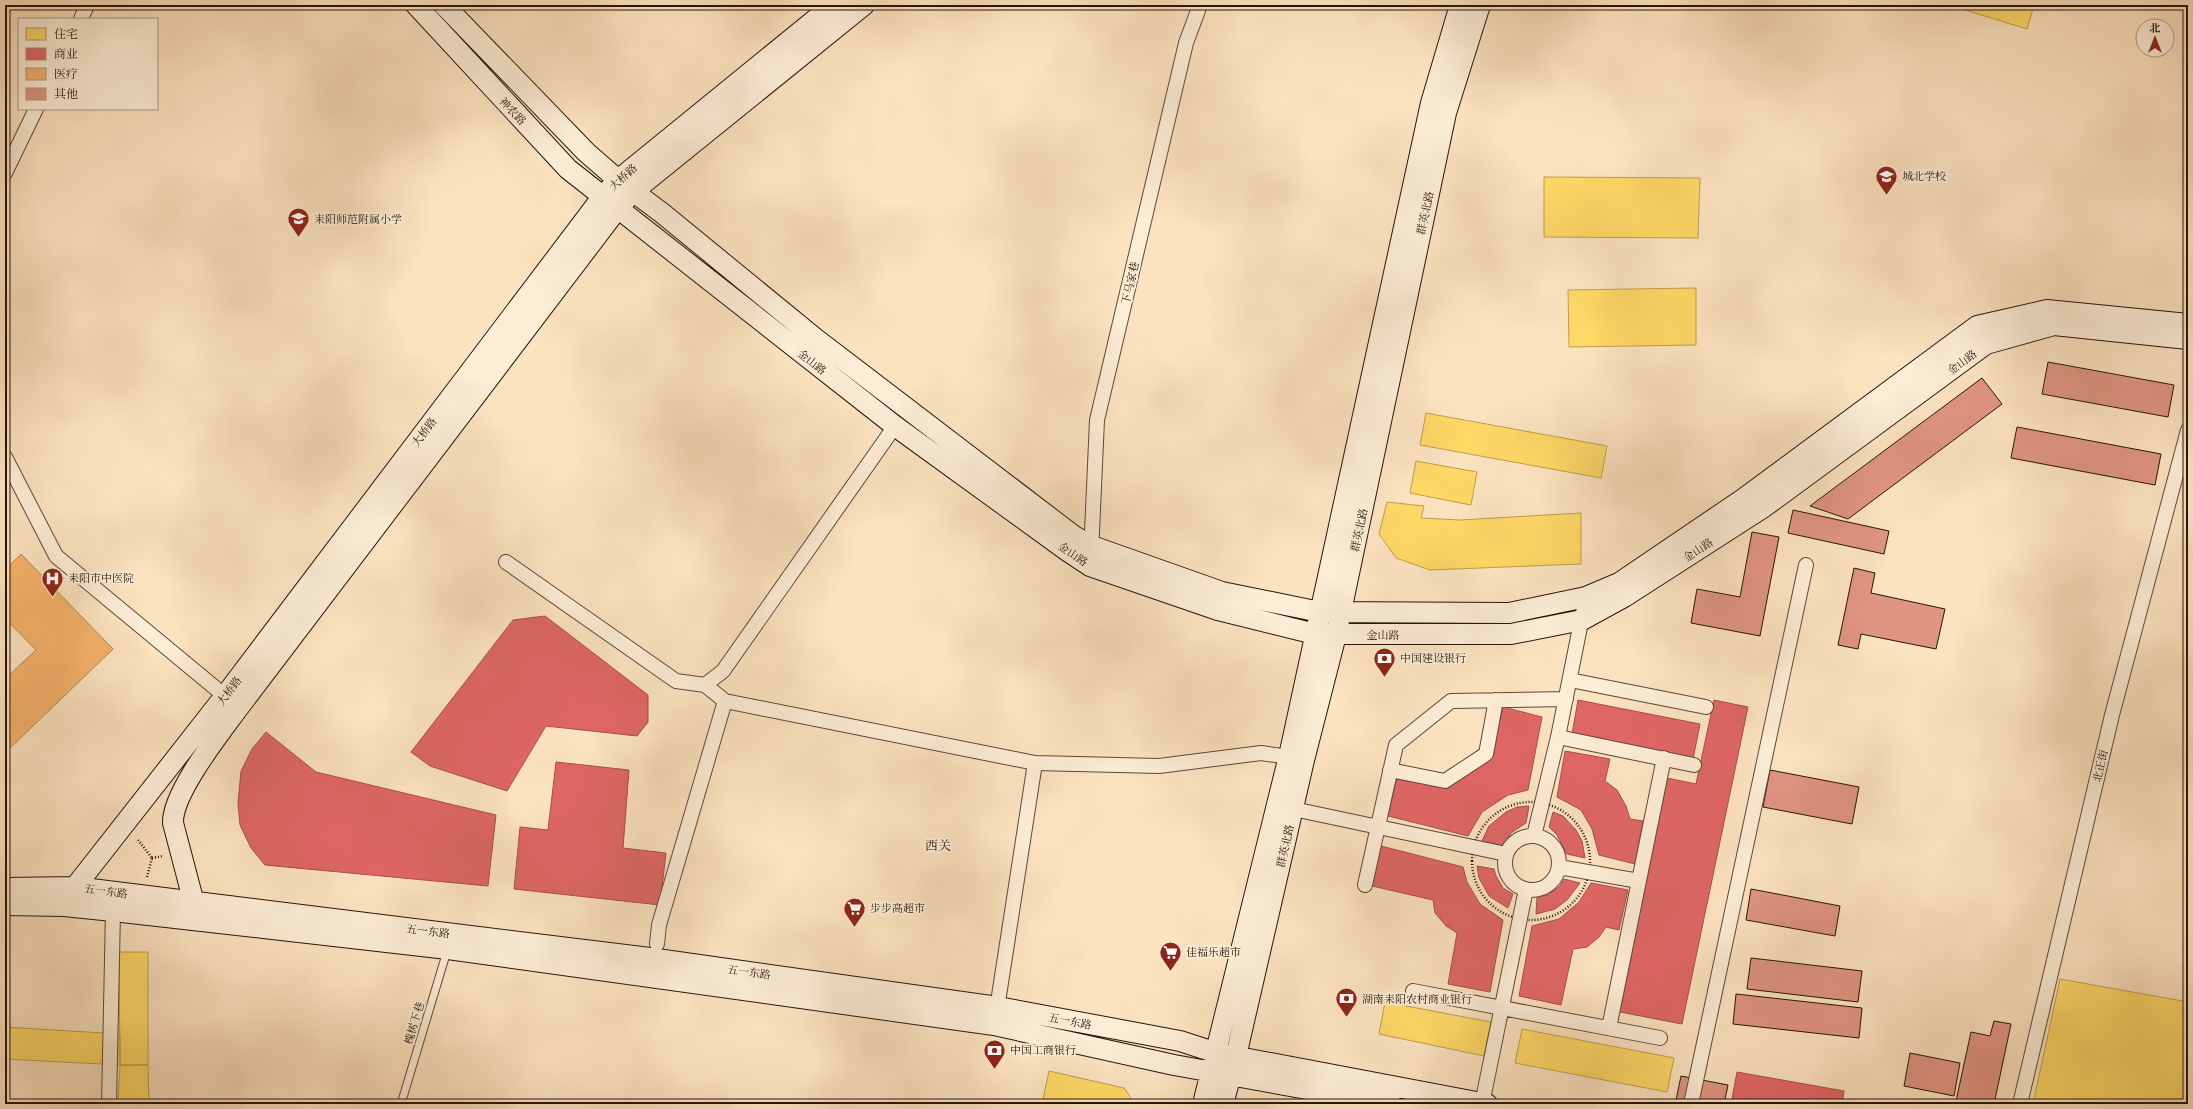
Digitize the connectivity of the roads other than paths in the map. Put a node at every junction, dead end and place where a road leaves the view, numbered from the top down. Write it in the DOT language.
graph roads {
  1 [pos="87,5"];
  2 [pos="416,5"];
  3 [pos="444,5"];
  4 [pos="833,5"];
  5 [pos="864,5"];
  6 [pos="1200,5"];
  7 [pos="1460,5"];
  8 [pos="1480,5"];
  9 [pos="80,18"];
  10 [pos="36,110"];
  11 [pos="5,173"];
  12 [pos="626,186"];
  13 [pos="611,202"];
  14 [pos="2188,324"];
  15 [pos="2188,339"];
  16 [pos="895,426"];
  17 [pos="2188,430"];
  18 [pos="5,457"];
  19 [pos="1092,546"];
  20 [pos="506,562"];
  21 [pos="1806,565"];
  22 [pos="1090,566"];
  23 [pos="1586,597"];
  24 [pos="1320,612"];
  25 [pos="1341,614"];
  26 [pos="1582,620"];
  27 [pos="1315,634"];
  28 [pos="1336,635"];
  29 [pos="1570,680"];
  30 [pos="705,685"];
  31 [pos="1566,699"];
  32 [pos="1496,700"];
  33 [pos="725,701"];
  34 [pos="232,702"];
  35 [pos="1706,707"];
  36 [pos="1558,737"];
  37 [pos="1297,758"];
  38 [pos="1664,758"];
  39 [pos="1035,763"];
  40 [pos="1694,765"];
  41 [pos="1390,770"];
  42 [pos="1285,808"];
  43 [pos="1377,827"];
  44 [pos="1534,836"];
  45 [pos="1506,854"];
  46 [pos="1559,867"];
  47 [pos="1639,881"];
  48 [pos="1365,885"];
  49 [pos="75,887"];
  50 [pos="5,888"];
  51 [pos="1526,889"];
  52 [pos="5,905"];
  53 [pos="64,906"];
  54 [pos="112,911"];
  55 [pos="192,912"];
  56 [pos="657,944"];
  57 [pos="448,949"];
  58 [pos="1412,991"];
  59 [pos="1502,1008"];
  60 [pos="996,1016"];
  61 [pos="1609,1028"];
  62 [pos="1660,1038"];
  63 [pos="1214,1062"];
  64 [pos="1233,1065"];
  65 [pos="109,1104"];
  66 [pos="401,1104"];
  67 [pos="1203,1104"];
  68 [pos="1223,1104"];
  69 [pos="1392,1104"];
  70 [pos="1484,1104"];
  71 [pos="1691,1104"];
  72 [pos="2020,1104"];
  1 -- 9 [label="street"];
  2 -- 13 [label="street, 神农路"];
  3 -- 12 [label="street, 神农路"];
  4 -- 12 [label="street, 大桥路"];
  5 -- 12 [label="street, 大桥路"];
  6 -- 19 [label="street, 下马家巷"];
  7 -- 24 [label="street, 群英北路"];
  8 -- 25 [label="street, 群英北路"];
  10 -- 11 [label="street"];
  12 -- 13 [label="street, 大桥路"];
  12 -- 19 [label="street, 金山路"];
  13 -- 16 [label="street, 金山路"];
  13 -- 34 [label="street, 大桥路"];
  14 -- 23 [label="street, 金山路"];
  15 -- 26 [label="street, 金山路"];
  16 -- 22 [label="street, 金山路"];
  16 -- 30 [label="street"];
  17 -- 72 [label="street, 北正街"];
  18 -- 34 [label="street"];
  19 -- 22 [label="street, 下马家巷"];
  19 -- 24 [label="street, 金山路"];
  20 -- 30 [label="street"];
  21 -- 71 [label="street"];
  22 -- 27 [label="street, 金山路"];
  23 -- 25 [label="street, 金山路"];
  23 -- 26 [label="street"];
  24 -- 25 [label="street, 金山路"];
  24 -- 27 [label="street, 群英北路"];
  25 -- 28 [label="street, 群英北路"];
  26 -- 28 [label="street, 金山路"];
  26 -- 29 [label="street"];
  27 -- 28 [label="street, 金山路"];
  27 -- 37 [label="street, 群英北路"];
  28 -- 37 [label="street, 群英北路"];
  29 -- 31 [label="street"];
  29 -- 35 [label="street"];
  30 -- 33 [label="street"];
  31 -- 32 [label="street"];
  31 -- 36 [label="street"];
  32 -- 41 [label="street"];
  32 -- 41 [label="street"];
  33 -- 39 [label="street"];
  33 -- 56 [label="street"];
  34 -- 49 [label="street, 大桥路"];
  34 -- 55 [label="street, 大桥路"];
  36 -- 38 [label="street"];
  36 -- 44 [label="street"];
  37 -- 39 [label="street"];
  37 -- 42 [label="street, 群英北路"];
  38 -- 40 [label="street"];
  38 -- 47 [label="street"];
  39 -- 60 [label="street"];
  41 -- 43 [label="street"];
  42 -- 43 [label="street"];
  42 -- 63 [label="street, 群英北路"];
  42 -- 64 [label="street, 群英北路"];
  43 -- 45 [label="street"];
  43 -- 48 [label="street"];
  44 -- 45 [label="street"];
  44 -- 46 [label="street"];
  45 -- 51 [label="street"];
  46 -- 47 [label="street"];
  46 -- 51 [label="street"];
  47 -- 61 [label="street"];
  49 -- 50 [label="street, 五一东路"];
  49 -- 53 [label="street, 大桥路"];
  49 -- 55 [label="street, 五一东路"];
  51 -- 59 [label="street"];
  52 -- 53 [label="street, 五一东路"];
  53 -- 54 [label="street, 五一东路"];
  54 -- 55 [label="street, 五一东路"];
  54 -- 65 [label="street"];
  55 -- 57 [label="street, 五一东路"];
  55 -- 60 [label="street, 五一东路"];
  57 -- 60 [label="street, 五一东路"];
  57 -- 66 [label="lane, 槐树下巷"];
  58 -- 59 [label="street"];
  59 -- 61 [label="street"];
  59 -- 70 [label="street"];
  60 -- 63 [label="street, 五一东路"];
  61 -- 62 [label="street"];
  63 -- 64 [label="street, 五一东路"];
  63 -- 67 [label="street, 群英北路"];
  64 -- 68 [label="street, 群英北路"];
  64 -- 69 [label="street, 五一东路"];
  64 -- 70 [label="street, 五一东路"];
}
